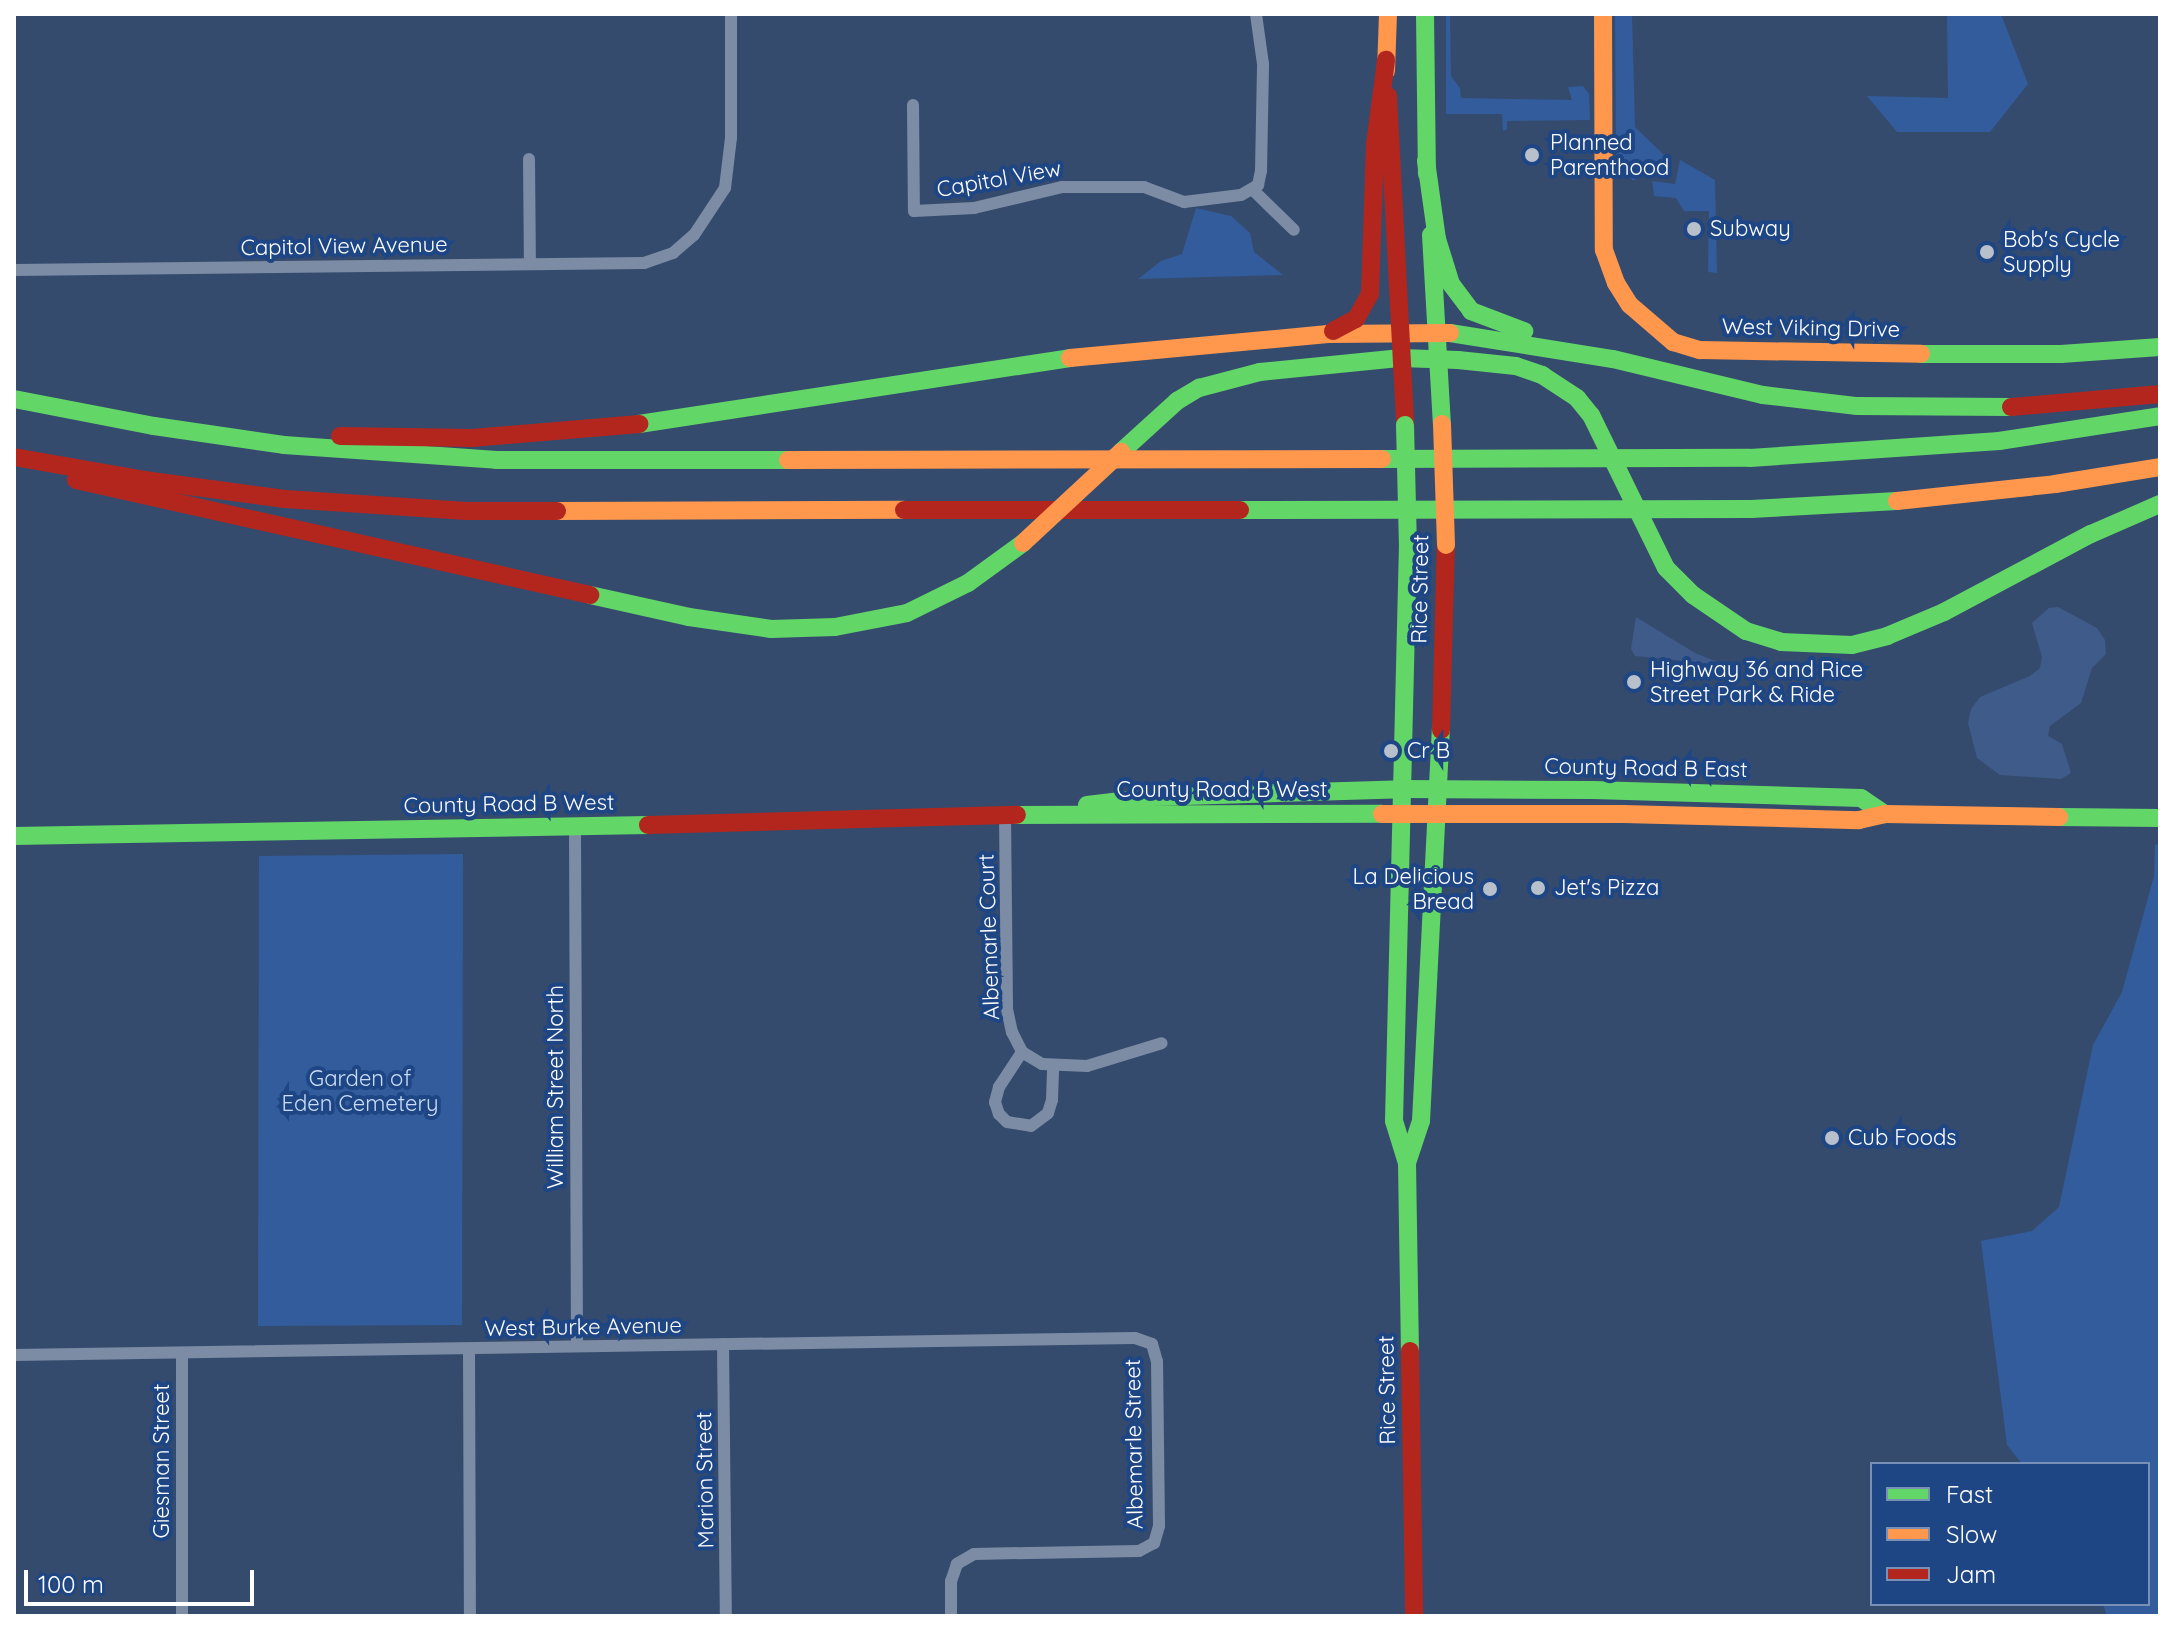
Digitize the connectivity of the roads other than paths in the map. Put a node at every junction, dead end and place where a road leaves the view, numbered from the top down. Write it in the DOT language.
graph roads {
  1 [pos="731,14"];
  2 [pos="1256,14"];
  3 [pos="1388,14"];
  4 [pos="1425,14"];
  5 [pos="1603,14"];
  6 [pos="1386,60"];
  7 [pos="913,105"];
  8 [pos="529,159"];
  9 [pos="1426,161"];
  10 [pos="1253,190"];
  11 [pos="1294,230"];
  12 [pos="530,264"];
  13 [pos="14,270"];
  14 [pos="1436,332"];
  15 [pos="1400,333"];
  16 [pos="1328,334"];
  17 [pos="2160,347"];
  18 [pos="1401,358"];
  19 [pos="1440,359"];
  20 [pos="1613,359"];
  21 [pos="2160,394"];
  22 [pos="14,399"];
  23 [pos="2160,416"];
  24 [pos="154,426"];
  25 [pos="14,459"];
  26 [pos="2160,467"];
  27 [pos="2160,504"];
  28 [pos="1402,789"];
  29 [pos="1439,790"];
  30 [pos="1401,813"];
  31 [pos="1885,814"];
  32 [pos="1005,815"];
  33 [pos="1438,815"];
  34 [pos="2160,818"];
  35 [pos="575,828"];
  36 [pos="14,836"];
  37 [pos="1162,1043"];
  38 [pos="1022,1052"];
  39 [pos="1053,1066"];
  40 [pos="1407,1163"];
  41 [pos="723,1344"];
  42 [pos="1152,1344"];
  43 [pos="577,1346"];
  44 [pos="469,1349"];
  45 [pos="14,1355"];
  46 [pos="182,1355"];
  47 [pos="182,1616"];
  48 [pos="470,1616"];
  49 [pos="726,1616"];
  50 [pos="951,1616"];
  51 [pos="1414,1616"];
  1 -- 12 [label="street, Capitol View Avenue"];
  2 -- 10 [label="street"];
  3 -- 6 [label="main road, Rice Street"];
  4 -- 9 [label="main road, Rice Street"];
  5 -- 17 [label="main road, West Viking Drive"];
  6 -- 15 [label="main road, Rice Street"];
  6 -- 16 [label="main road"];
  7 -- 10 [label="street, Capitol View"];
  8 -- 12 [label="street"];
  9 -- 14 [label="main road, Rice Street"];
  9 -- 20 [label="main road"];
  10 -- 11 [label="street"];
  12 -- 13 [label="street, Capitol View Avenue"];
  14 -- 15 [label="main road"];
  14 -- 19 [label="main road, Rice Street"];
  14 -- 20 [label="main road"];
  15 -- 16 [label="main road"];
  15 -- 18 [label="main road, Rice Street"];
  16 -- 24 [label="main road"];
  18 -- 19 [label="main road"];
  18 -- 25 [label="main road, bridge"];
  18 -- 28 [label="main road, Rice Street, bridge"];
  19 -- 27 [label="main road, bridge"];
  19 -- 29 [label="main road, Rice Street, bridge"];
  20 -- 21 [label="main road"];
  22 -- 24 [label="main road"];
  23 -- 24 [label="main road"];
  25 -- 26 [label="main road"];
  28 -- 29 [label="main road, County Road B East"];
  28 -- 30 [label="main road, Rice Street"];
  28 -- 32 [label="main road, County Road B West"];
  29 -- 31 [label="main road, County Road B East"];
  29 -- 33 [label="main road, Rice Street"];
  30 -- 32 [label="main road, County Road B West"];
  30 -- 33 [label="main road, County Road B West"];
  30 -- 40 [label="main road, Rice Street"];
  31 -- 33 [label="main road, County Road B East"];
  31 -- 34 [label="main road, County Road B East"];
  32 -- 35 [label="main road, County Road B West"];
  32 -- 38 [label="street, Albemarle Court"];
  33 -- 40 [label="main road, Rice Street"];
  35 -- 36 [label="main road, County Road B West"];
  35 -- 43 [label="street, William Street North"];
  37 -- 39 [label="street"];
  38 -- 39 [label="street"];
  38 -- 39 [label="street"];
  40 -- 51 [label="main road, Rice Street"];
  41 -- 42 [label="street, West Burke Avenue"];
  41 -- 43 [label="street, West Burke Avenue"];
  41 -- 49 [label="street, Marion Street"];
  42 -- 50 [label="street, Albemarle Street"];
  43 -- 44 [label="street, West Burke Avenue"];
  44 -- 46 [label="street, West Burke Avenue"];
  44 -- 48 [label="street"];
  45 -- 46 [label="street, West Burke Avenue"];
  46 -- 47 [label="street, Giesman Street"];
}
